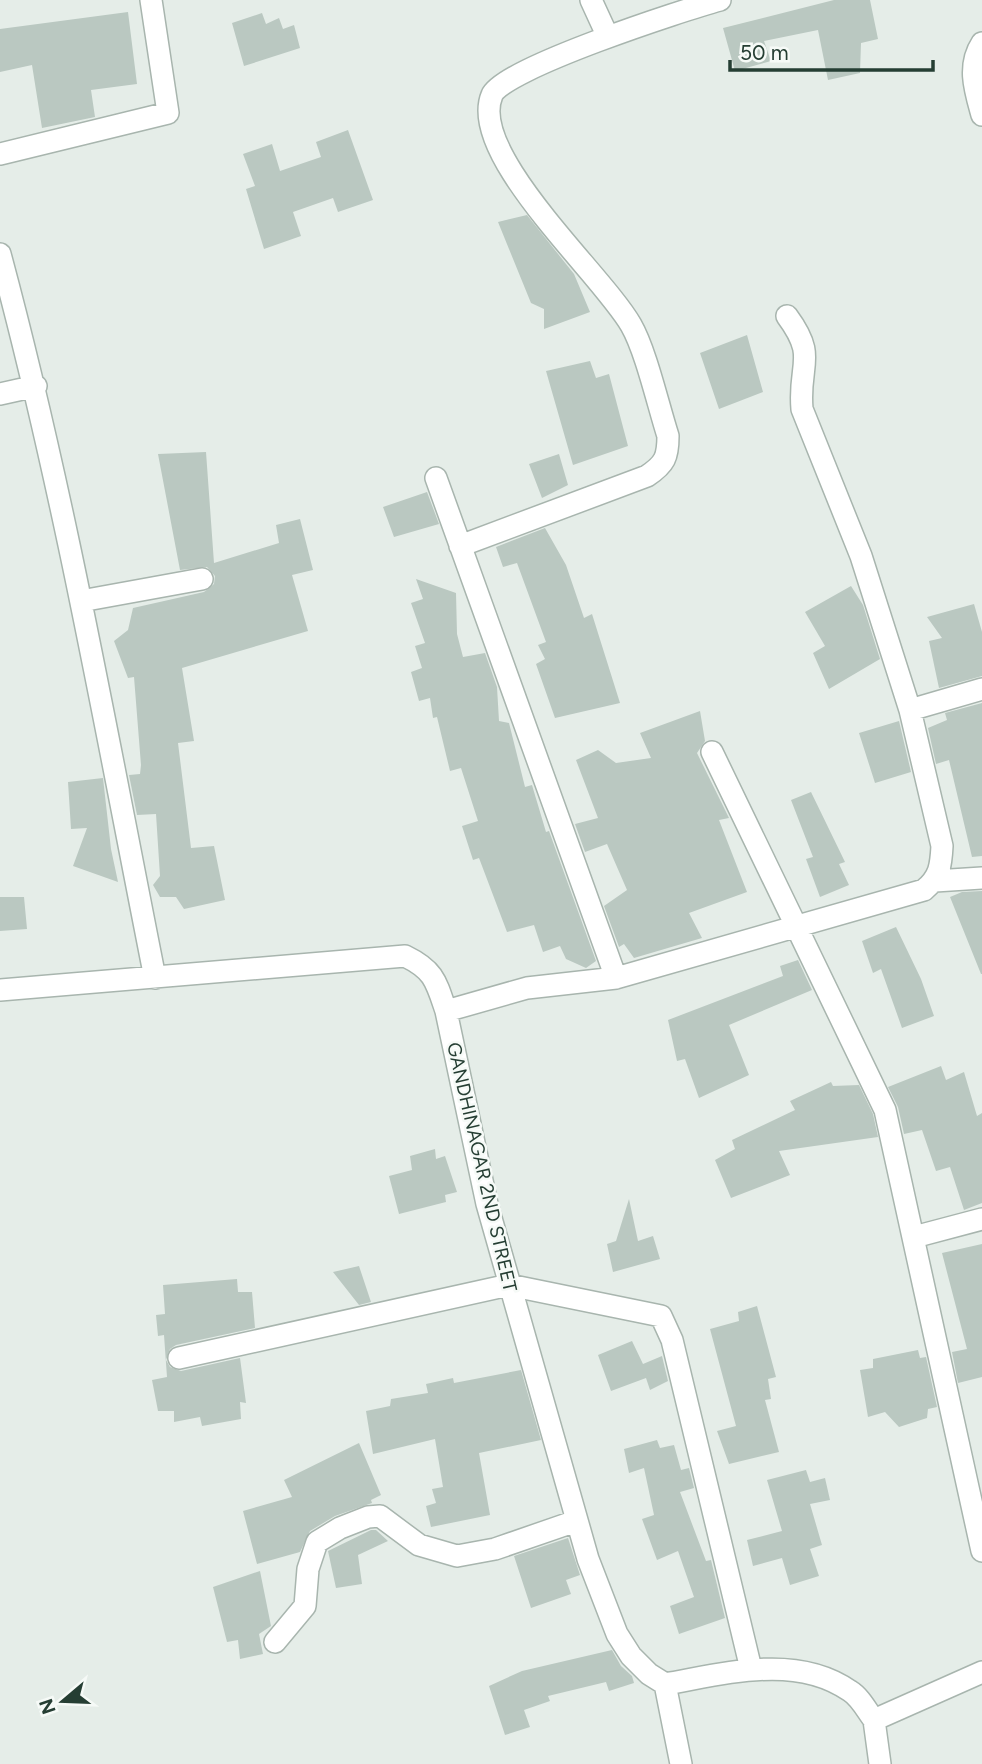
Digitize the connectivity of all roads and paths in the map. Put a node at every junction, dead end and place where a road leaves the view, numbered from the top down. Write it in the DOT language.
graph roads {
  1 [pos="151,0"];
  2 [pos="591,0"];
  3 [pos="720,0"];
  4 [pos="608,37"];
  5 [pos="982,43"];
  6 [pos="982,115"];
  7 [pos="0,154"];
  8 [pos="0,254"];
  9 [pos="787,316"];
  10 [pos="36,386"];
  11 [pos="0,394"];
  12 [pos="436,478"];
  13 [pos="460,546"];
  14 [pos="202,579"];
  15 [pos="81,601"];
  16 [pos="982,690"];
  17 [pos="911,710"];
  18 [pos="712,752"];
  19 [pos="982,878"];
  20 [pos="935,881"];
  21 [pos="795,928"];
  22 [pos="155,978"];
  23 [pos="616,978"];
  24 [pos="0,990"];
  25 [pos="446,1011"];
  26 [pos="982,1219"];
  27 [pos="914,1237"];
  28 [pos="509,1285"];
  29 [pos="180,1358"];
  30 [pos="973,1467"];
  31 [pos="576,1521"];
  32 [pos="982,1551"];
  33 [pos="275,1642"];
  34 [pos="751,1669"];
  35 [pos="982,1672"];
  36 [pos="665,1684"];
  37 [pos="874,1720"];
  38 [pos="681,1764"];
  39 [pos="880,1764"];
  1 -- 7 [label="street"];
  2 -- 4 [label="street"];
  3 -- 4 [label="street"];
  4 -- 13 [label="street"];
  5 -- 6 [label="street"];
  8 -- 10 [label="street"];
  9 -- 17 [label="street"];
  10 -- 11 [label="street"];
  10 -- 15 [label="street"];
  12 -- 13 [label="street"];
  13 -- 23 [label="street"];
  14 -- 15 [label="street"];
  15 -- 22 [label="street"];
  16 -- 17 [label="street"];
  17 -- 20 [label="street"];
  18 -- 21 [label="street"];
  19 -- 20 [label="street"];
  20 -- 21 [label="street"];
  21 -- 23 [label="street"];
  21 -- 27 [label="street"];
  22 -- 24 [label="street, GANDHINAGAR 2ND STREET"];
  22 -- 25 [label="street, GANDHINAGAR 2ND STREET"];
  23 -- 25 [label="street"];
  25 -- 28 [label="street, GANDHINAGAR 2ND STREET"];
  26 -- 27 [label="street"];
  27 -- 30 [label="street"];
  28 -- 29 [label="street"];
  28 -- 31 [label="street, GANDHINAGAR 2ND STREET"];
  28 -- 34 [label="street"];
  30 -- 32 [label="street"];
  31 -- 33 [label="street"];
  31 -- 36 [label="street, GANDHINAGAR 2ND STREET"];
  34 -- 36 [label="street"];
  34 -- 37 [label="street"];
  35 -- 37 [label="street"];
  36 -- 38 [label="street"];
  37 -- 39 [label="street"];
}
